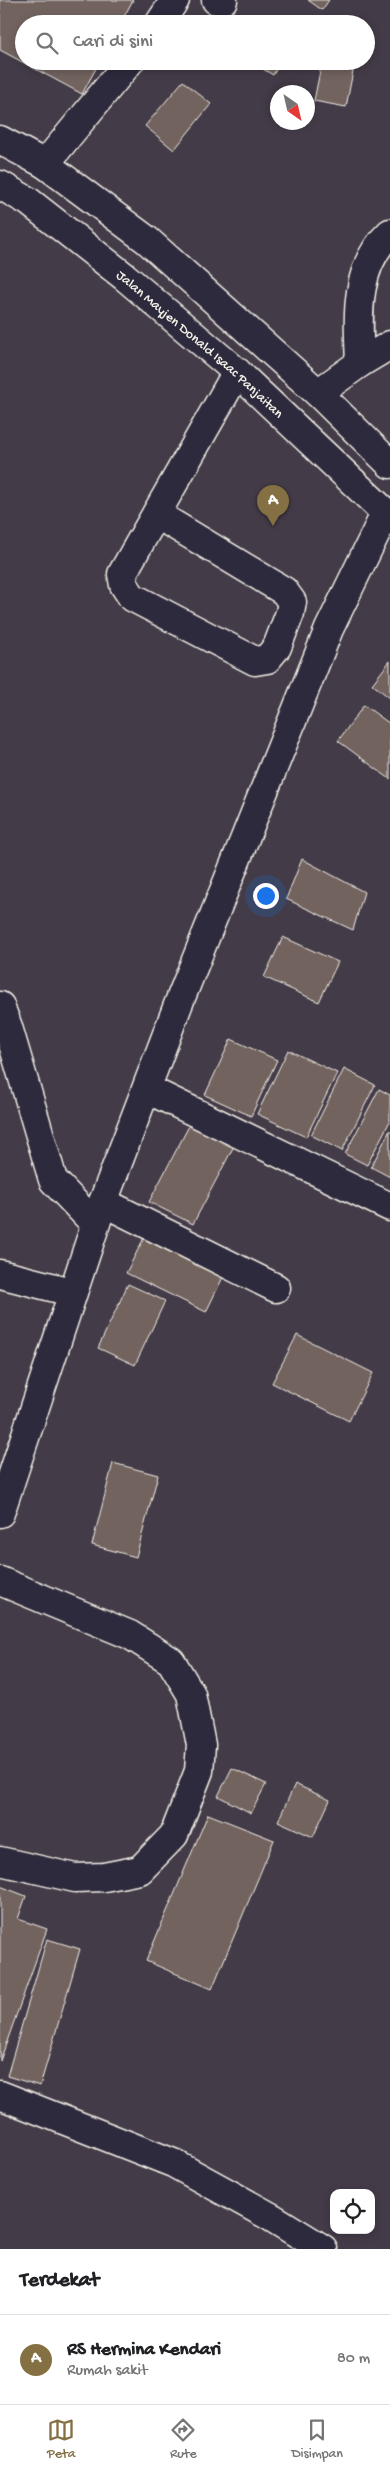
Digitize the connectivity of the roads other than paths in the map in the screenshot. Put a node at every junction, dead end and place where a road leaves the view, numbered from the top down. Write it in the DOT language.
graph roads {
  1 [pos="174,0"];
  2 [pos="216,0"];
  3 [pos="223,0"];
  4 [pos="165,15"];
  5 [pos="122,70"];
  6 [pos="0,140"];
  7 [pos="45,164"];
  8 [pos="0,185"];
  9 [pos="390,232"];
  10 [pos="390,345"];
  11 [pos="360,363"];
  12 [pos="236,372"];
  13 [pos="318,393"];
  14 [pos="390,464"];
  15 [pos="389,512"];
  16 [pos="156,514"];
  17 [pos="0,1006"];
  18 [pos="147,1089"];
  19 [pos="390,1207"];
  20 [pos="99,1213"];
  21 [pos="0,1274"];
  22 [pos="276,1288"];
  23 [pos="71,1292"];
  24 [pos="0,1513"];
  25 [pos="0,1580"];
  26 [pos="0,1861"];
  27 [pos="0,2095"];
  28 [pos="323,2249"];
  1 -- 4 [label="main road"];
  2 -- 3 [label="main road"];
  5 -- 7 [label="main road"];
  6 -- 7 [label="main road"];
  7 -- 13 [label="main road"];
  8 -- 12 [label="main road, Jalan Mayjen Donald Isaac Panjaitan"];
  9 -- 11 [label="main road"];
  10 -- 11 [label="main road"];
  11 -- 13 [label="main road"];
  12 -- 15 [label="main road, Jalan Mayjen Donald Isaac Panjaitan"];
  12 -- 16 [label="main road"];
  13 -- 14 [label="main road"];
  15 -- 18 [label="main road"];
  16 -- 16 [label="main road"];
  17 -- 20 [label="main road"];
  18 -- 19 [label="main road"];
  18 -- 20 [label="main road"];
  20 -- 22 [label="main road"];
  20 -- 23 [label="main road"];
  21 -- 23 [label="main road"];
  23 -- 24 [label="main road"];
  25 -- 26 [label="main road"];
  27 -- 28 [label="main road"];
}
